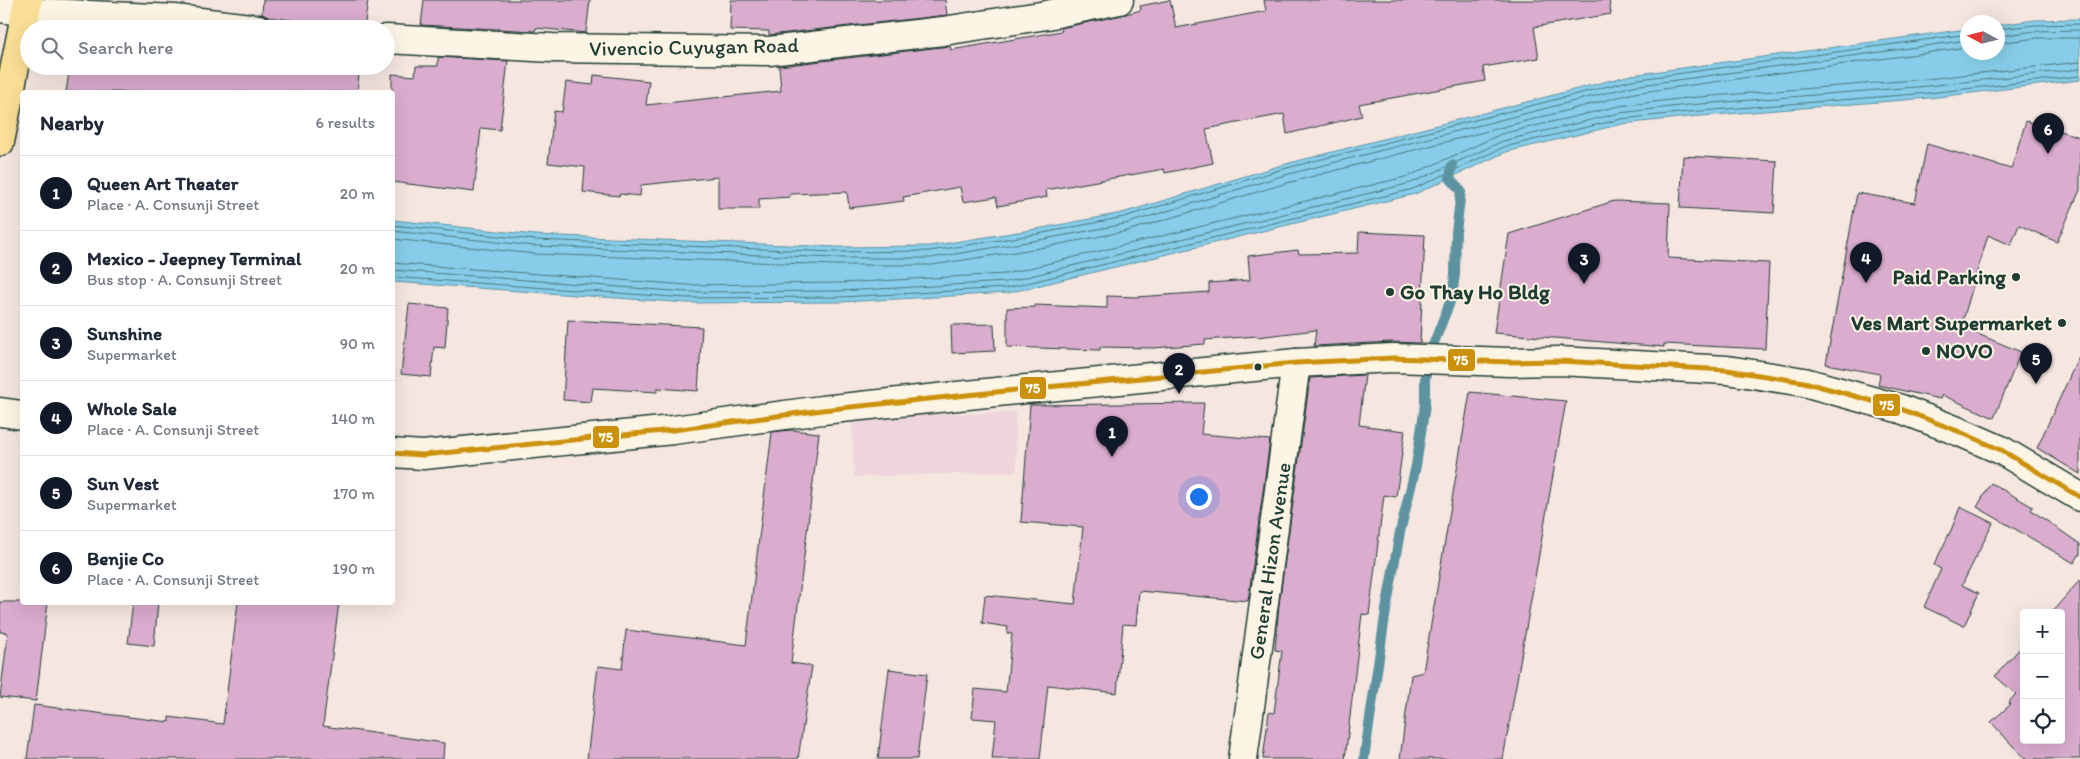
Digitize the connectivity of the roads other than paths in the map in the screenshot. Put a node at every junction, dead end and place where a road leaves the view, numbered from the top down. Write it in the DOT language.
graph roads {
  1 [pos="1119,0"];
  2 [pos="18,7"];
  3 [pos="183,20"];
  4 [pos="395,40"];
  5 [pos="2,132"];
  6 [pos="1296,363"];
  7 [pos="0,412"];
  8 [pos="20,415"];
  9 [pos="395,453"];
  10 [pos="2080,496"];
  11 [pos="1243,759"];
  1 -- 4 [label="main road, Vivencio Cuyugan Road"];
  2 -- 3 [label="main road"];
  2 -- 5 [label="highway"];
  6 -- 9 [label="main road"];
  6 -- 10 [label="main road"];
  6 -- 11 [label="main road, General Hizon Avenue"];
  7 -- 8 [label="main road"];
}
